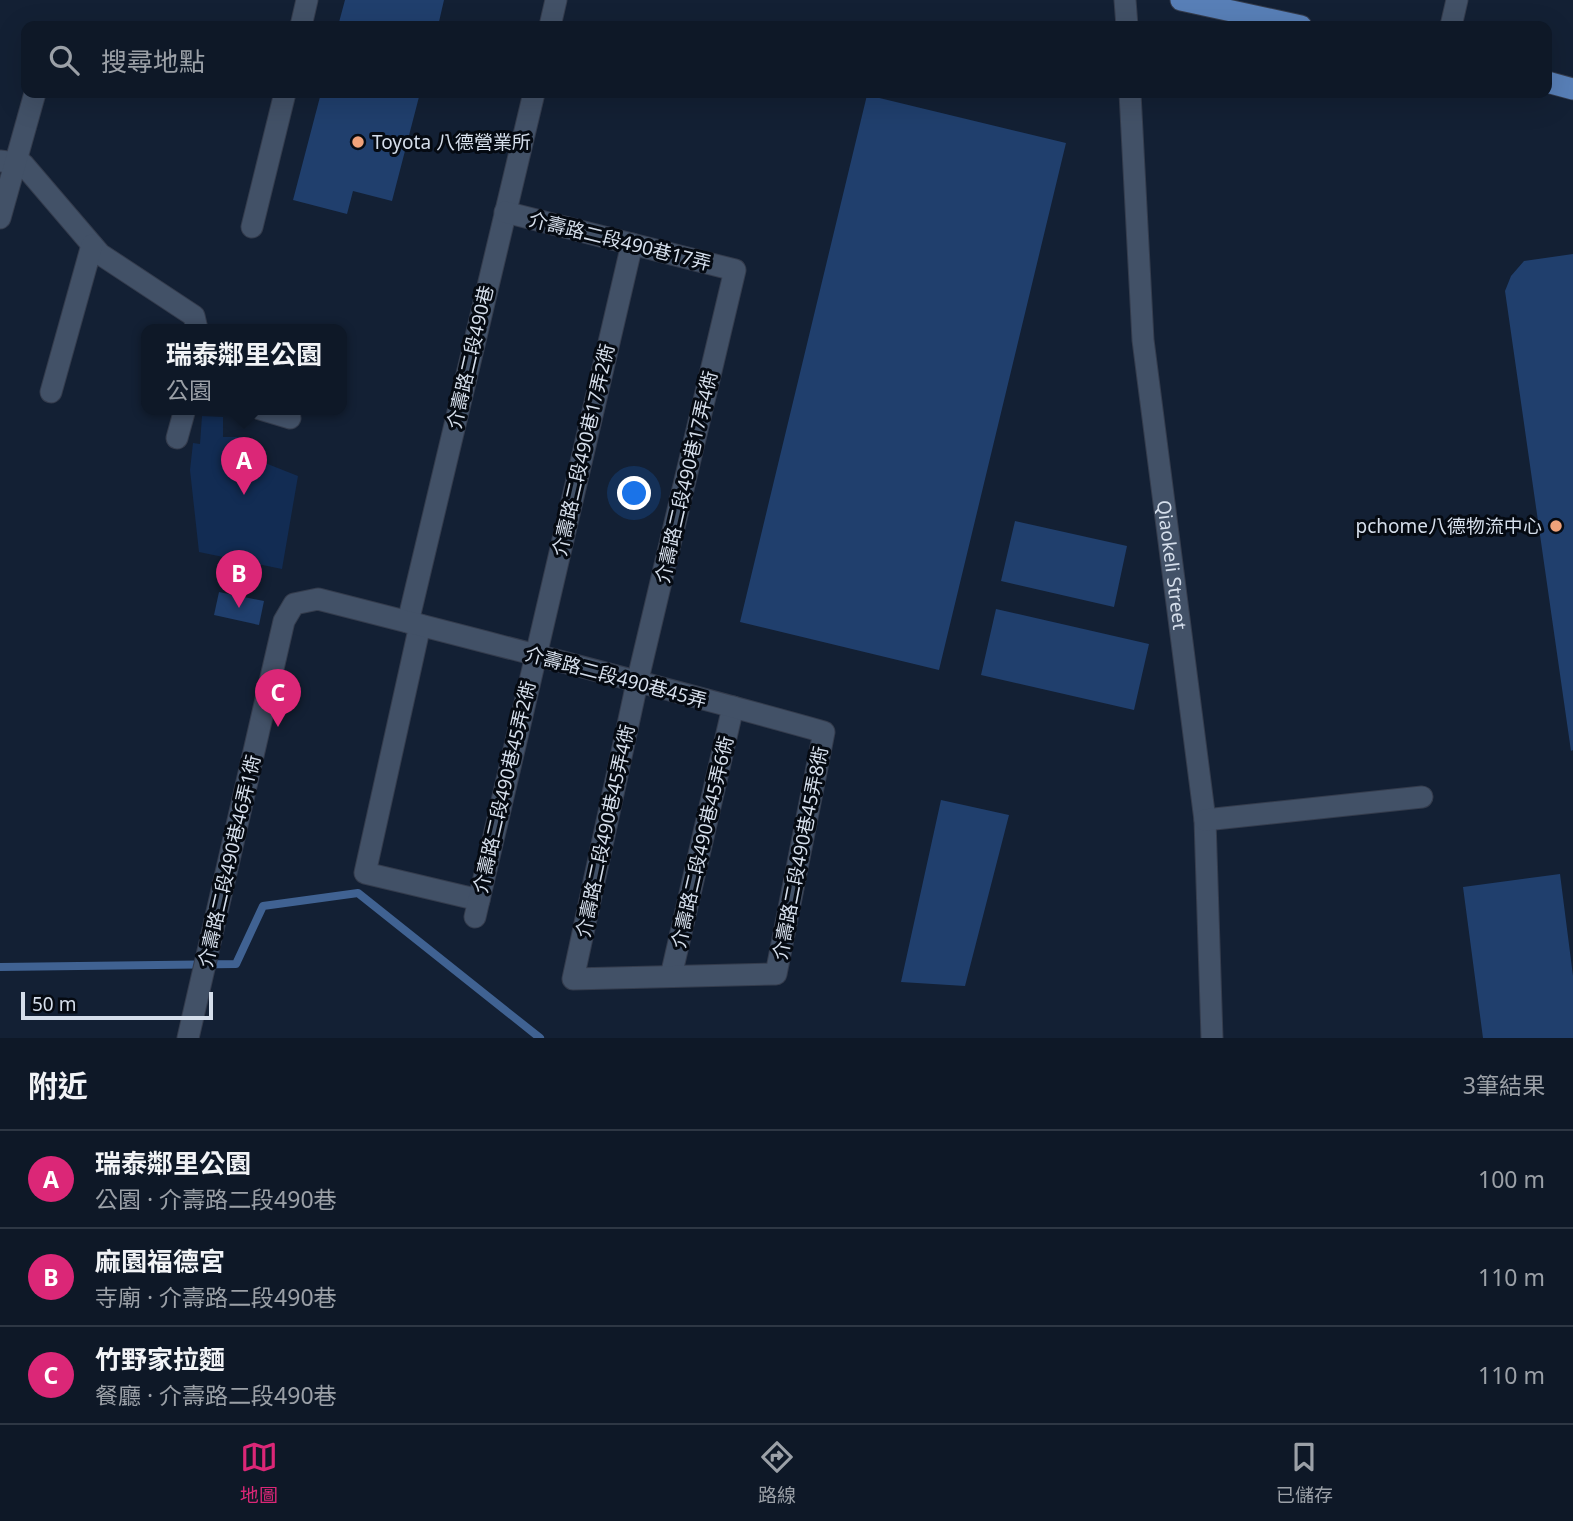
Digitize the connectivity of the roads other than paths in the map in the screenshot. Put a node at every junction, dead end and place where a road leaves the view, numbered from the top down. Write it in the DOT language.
graph roads {
  1 [pos="307,0"];
  2 [pos="556,0"];
  3 [pos="1125,0"];
  4 [pos="1181,0"];
  5 [pos="1457,0"];
  6 [pos="302,21"];
  7 [pos="551,21"];
  8 [pos="1127,21"];
  9 [pos="1278,21"];
  10 [pos="1452,21"];
  11 [pos="1552,83"];
  12 [pos="1573,89"];
  13 [pos="33,98"];
  14 [pos="284,98"];
  15 [pos="533,98"];
  16 [pos="1130,98"];
  17 [pos="8,162"];
  18 [pos="505,212"];
  19 [pos="0,218"];
  20 [pos="252,227"];
  21 [pos="632,244"];
  22 [pos="92,245"];
  23 [pos="735,270"];
  24 [pos="196,324"];
  25 [pos="51,391"];
  26 [pos="183,415"];
  27 [pos="280,415"];
  28 [pos="290,418"];
  29 [pos="177,438"];
  30 [pos="293,604"];
  31 [pos="414,623"];
  32 [pos="534,656"];
  33 [pos="637,683"];
  34 [pos="733,707"];
  35 [pos="824,732"];
  36 [pos="1422,797"];
  37 [pos="1205,820"];
  38 [pos="477,909"];
  39 [pos="671,976"];
  40 [pos="188,1038"];
  41 [pos="1212,1038"];
  1 -- 6 [label="street"];
  2 -- 7 [label="street"];
  3 -- 8 [label="street"];
  4 -- 9 [label="main road"];
  5 -- 10 [label="street"];
  11 -- 12 [label="main road"];
  13 -- 17 [label="street"];
  14 -- 20 [label="street"];
  15 -- 18 [label="street, 介壽路二段490巷"];
  16 -- 37 [label="street, Qiaokeli Street"];
  17 -- 19 [label="street"];
  17 -- 22 [label="street"];
  18 -- 21 [label="street, 介壽路二段490巷17弄"];
  18 -- 31 [label="street, 介壽路二段490巷"];
  21 -- 23 [label="street, 介壽路二段490巷17弄"];
  21 -- 32 [label="street, 介壽路二段490巷17弄2衖"];
  22 -- 24 [label="street"];
  22 -- 25 [label="street"];
  23 -- 33 [label="street, 介壽路二段490巷17弄4衖"];
  26 -- 29 [label="street"];
  27 -- 28 [label="street"];
  30 -- 31 [label="street, 介壽路二段490巷45弄"];
  30 -- 40 [label="street, 介壽路二段490巷46弄1衖"];
  31 -- 32 [label="street, 介壽路二段490巷45弄"];
  31 -- 38 [label="street, 介壽路二段490巷"];
  32 -- 33 [label="street, 介壽路二段490巷45弄"];
  32 -- 38 [label="street, 介壽路二段490巷45弄2衖"];
  33 -- 34 [label="street, 介壽路二段490巷45弄"];
  33 -- 39 [label="street, 介壽路二段490巷45弄4衖"];
  34 -- 35 [label="street, 介壽路二段490巷45弄"];
  34 -- 39 [label="street, 介壽路二段490巷45弄6衖"];
  35 -- 39 [label="street, 介壽路二段490巷45弄8衖"];
  36 -- 37 [label="street"];
  37 -- 41 [label="street, Qiaokeli Street"];
}
